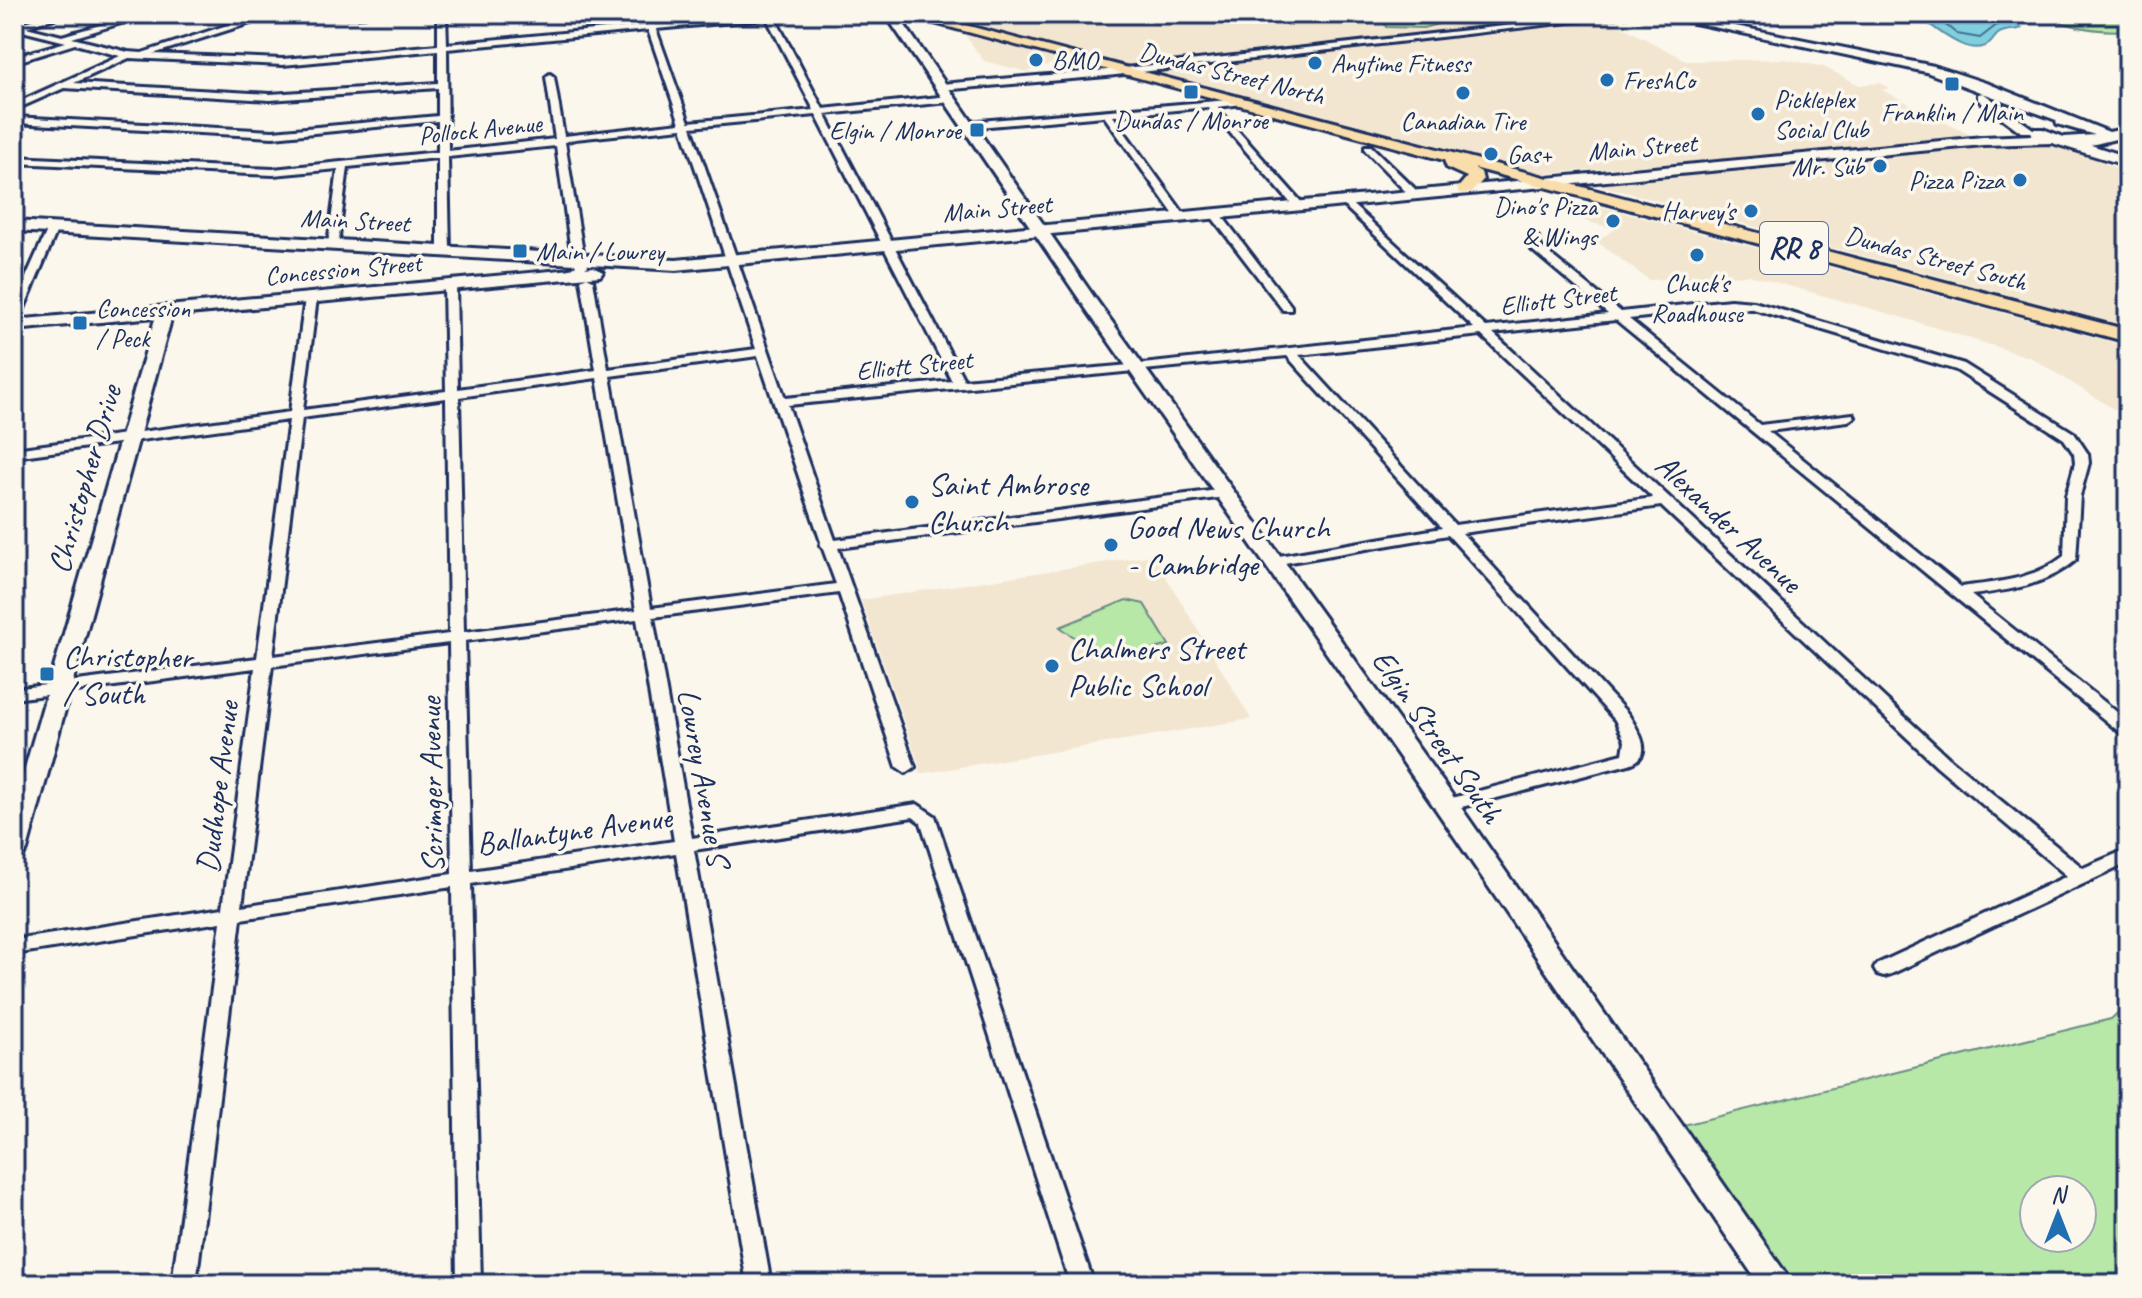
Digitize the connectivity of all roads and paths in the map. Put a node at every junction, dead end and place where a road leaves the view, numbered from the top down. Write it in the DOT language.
graph roads {
  1 [pos="64,14"];
  2 [pos="147,14"];
  3 [pos="269,14"];
  4 [pos="365,14"];
  5 [pos="442,14"];
  6 [pos="647,14"];
  7 [pos="793,14"];
  8 [pos="891,14"];
  9 [pos="908,14"];
  10 [pos="1635,14"];
  11 [pos="1658,14"];
  12 [pos="769,15"];
  13 [pos="651,26"];
  14 [pos="15,28"];
  15 [pos="63,39"];
  16 [pos="74,42"];
  17 [pos="442,47"];
  18 [pos="132,55"];
  19 [pos="14,60"];
  20 [pos="1121,71"];
  21 [pos="550,77"];
  22 [pos="62,85"];
  23 [pos="442,85"];
  24 [pos="945,93"];
  25 [pos="1240,102"];
  26 [pos="1211,105"];
  27 [pos="14,107"];
  28 [pos="820,112"];
  29 [pos="1107,114"];
  30 [pos="443,118"];
  31 [pos="14,120"];
  32 [pos="2080,124"];
  33 [pos="684,125"];
  34 [pos="967,125"];
  35 [pos="2033,126"];
  36 [pos="2128,130"];
  37 [pos="2102,139"];
  38 [pos="2056,140"];
  39 [pos="560,141"];
  40 [pos="1983,141"];
  41 [pos="1368,148"];
  42 [pos="443,155"];
  43 [pos="1452,158"];
  44 [pos="2128,159"];
  45 [pos="14,160"];
  46 [pos="343,165"];
  47 [pos="1544,182"];
  48 [pos="1465,189"];
  49 [pos="1414,194"];
  50 [pos="1345,201"];
  51 [pos="1299,206"];
  52 [pos="1215,214"];
  53 [pos="1181,217"];
  54 [pos="14,226"];
  55 [pos="53,228"];
  56 [pos="1040,230"];
  57 [pos="1533,237"];
  58 [pos="333,244"];
  59 [pos="888,244"];
  60 [pos="444,251"];
  61 [pos="730,260"];
  62 [pos="676,265"];
  63 [pos="573,267"];
  64 [pos="587,280"];
  65 [pos="450,285"];
  66 [pos="311,298"];
  67 [pos="1287,308"];
  68 [pos="165,312"];
  69 [pos="1618,316"];
  70 [pos="14,318"];
  71 [pos="14,325"];
  72 [pos="1483,331"];
  73 [pos="2128,336"];
  74 [pos="761,352"];
  75 [pos="1290,352"];
  76 [pos="1135,367"];
  77 [pos="604,372"];
  78 [pos="960,384"];
  79 [pos="452,393"];
  80 [pos="780,402"];
  81 [pos="294,415"];
  82 [pos="1848,417"];
  83 [pos="1757,429"];
  84 [pos="129,437"];
  85 [pos="14,453"];
  86 [pos="1225,493"];
  87 [pos="1664,501"];
  88 [pos="1454,530"];
  89 [pos="827,545"];
  90 [pos="1273,561"];
  91 [pos="842,588"];
  92 [pos="1958,592"];
  93 [pos="645,614"];
  94 [pos="457,638"];
  95 [pos="264,662"];
  96 [pos="59,688"];
  97 [pos="14,694"];
  98 [pos="2128,730"];
  99 [pos="906,767"];
  100 [pos="20,805"];
  101 [pos="1446,805"];
  102 [pos="685,845"];
  103 [pos="14,850"];
  104 [pos="2128,855"];
  105 [pos="463,877"];
  106 [pos="2082,878"];
  107 [pos="232,913"];
  108 [pos="14,947"];
  109 [pos="1884,969"];
  110 [pos="184,1284"];
  111 [pos="469,1284"];
  112 [pos="759,1284"];
  113 [pos="1082,1284"];
  114 [pos="1777,1284"];
  1 -- 14 [label="street"];
  2 -- 15 [label="street"];
  3 -- 4 [label="street"];
  3 -- 18 [label="street"];
  5 -- 17 [label="street"];
  6 -- 13 [label="street"];
  7 -- 12 [label="street"];
  8 -- 24 [label="street, Elgin Street South"];
  9 -- 20 [label="main road, Dundas Street North / RR 8"];
  10 -- 20 [label="street, Pollock Avenue"];
  10 -- 35 [label="main road"];
  11 -- 32 [label="main road"];
  12 -- 13 [label="street"];
  12 -- 28 [label="street"];
  13 -- 17 [label="street"];
  13 -- 33 [label="street"];
  14 -- 15 [label="street"];
  15 -- 16 [label="street"];
  16 -- 18 [label="street"];
  16 -- 19 [label="street"];
  17 -- 18 [label="street"];
  17 -- 23 [label="street"];
  18 -- 22 [label="street"];
  20 -- 24 [label="street, Pollock Avenue"];
  20 -- 25 [label="main road, Dundas Street North / RR 8"];
  21 -- 39 [label="street"];
  22 -- 23 [label="street"];
  22 -- 27 [label="street"];
  23 -- 30 [label="street"];
  24 -- 28 [label="street, Pollock Avenue"];
  24 -- 34 [label="street, Elgin Street South"];
  25 -- 26 [label="street"];
  25 -- 43 [label="main road, Dundas Street North / RR 8"];
  26 -- 29 [label="street"];
  26 -- 51 [label="street"];
  28 -- 33 [label="street, Pollock Avenue"];
  28 -- 59 [label="street"];
  29 -- 34 [label="street"];
  29 -- 53 [label="street"];
  30 -- 31 [label="street"];
  30 -- 42 [label="street"];
  32 -- 35 [label="main road, Main Street"];
  32 -- 36 [label="main road"];
  32 -- 37 [label="main road"];
  33 -- 39 [label="street, Pollock Avenue"];
  33 -- 61 [label="street"];
  34 -- 56 [label="street, Elgin Street South"];
  35 -- 38 [label="main road"];
  35 -- 40 [label="main road, Main Street"];
  36 -- 37 [label="main road"];
  37 -- 38 [label="main road, Main Street"];
  37 -- 44 [label="main road"];
  38 -- 40 [label="main road, Main Street"];
  38 -- 44 [label="main road"];
  39 -- 42 [label="street, Pollock Avenue"];
  39 -- 63 [label="street"];
  40 -- 47 [label="main road, Main Street"];
  41 -- 49 [label="street"];
  42 -- 46 [label="street, Pollock Avenue"];
  42 -- 60 [label="street"];
  43 -- 47 [label="main road, Dundas Street North / RR 8"];
  43 -- 48 [label="main road"];
  45 -- 46 [label="street, Pollock Avenue"];
  46 -- 58 [label="street"];
  47 -- 48 [label="main road, Main Street"];
  47 -- 73 [label="main road, Dundas Street South / RR 8"];
  48 -- 49 [label="main road, Main Street"];
  49 -- 50 [label="main road, Main Street"];
  50 -- 51 [label="main road, Main Street"];
  50 -- 72 [label="street, Alexander Avenue"];
  51 -- 52 [label="main road, Main Street"];
  52 -- 53 [label="main road, Main Street"];
  52 -- 67 [label="street"];
  53 -- 56 [label="main road, Main Street"];
  54 -- 55 [label="main road, Main Street"];
  55 -- 58 [label="main road, Main Street"];
  55 -- 70 [label="street"];
  56 -- 59 [label="main road, Main Street"];
  56 -- 76 [label="street, Elgin Street South"];
  57 -- 69 [label="street"];
  58 -- 60 [label="main road, Main Street"];
  59 -- 61 [label="main road, Main Street"];
  59 -- 78 [label="street"];
  60 -- 63 [label="main road, Main Street"];
  61 -- 62 [label="main road, Main Street"];
  61 -- 74 [label="street"];
  62 -- 63 [label="main road, Concession Street"];
  63 -- 65 [label="main road, Concession Street"];
  64 -- 77 [label="street, Lowrey Avenue S"];
  65 -- 66 [label="main road, Concession Street"];
  65 -- 79 [label="street, Scrimger Avenue"];
  66 -- 68 [label="main road, Concession Street"];
  66 -- 81 [label="street, Dudhope Avenue"];
  68 -- 71 [label="main road, Concession Street"];
  68 -- 84 [label="street, Christopher Drive"];
  69 -- 72 [label="street, Elliott Street"];
  69 -- 83 [label="street"];
  69 -- 92 [label="street, Elliott Street"];
  72 -- 75 [label="street, Elliott Street"];
  72 -- 87 [label="street, Alexander Avenue"];
  74 -- 77 [label="street"];
  74 -- 80 [label="street"];
  75 -- 76 [label="street, Elliott Street"];
  75 -- 88 [label="street"];
  76 -- 78 [label="street, Elliott Street"];
  76 -- 86 [label="street, Elgin Street South"];
  77 -- 79 [label="street"];
  77 -- 93 [label="street, Lowrey Avenue S"];
  78 -- 80 [label="street, Elliott Street"];
  79 -- 81 [label="street"];
  79 -- 94 [label="street, Scrimger Avenue"];
  80 -- 89 [label="street"];
  81 -- 84 [label="street"];
  81 -- 95 [label="street, Dudhope Avenue"];
  82 -- 83 [label="street"];
  83 -- 92 [label="street"];
  84 -- 85 [label="street"];
  84 -- 96 [label="street, Christopher Drive"];
  86 -- 89 [label="street"];
  86 -- 90 [label="street, Elgin Street South"];
  87 -- 88 [label="street"];
  87 -- 106 [label="street, Alexander Avenue"];
  88 -- 90 [label="street"];
  88 -- 101 [label="street"];
  89 -- 91 [label="street"];
  90 -- 101 [label="street, Elgin Street South"];
  91 -- 93 [label="street"];
  91 -- 99 [label="street"];
  92 -- 98 [label="street"];
  93 -- 94 [label="street"];
  93 -- 102 [label="street, Lowrey Avenue S"];
  94 -- 95 [label="street"];
  94 -- 105 [label="street, Scrimger Avenue"];
  95 -- 96 [label="street"];
  95 -- 107 [label="street, Dudhope Avenue"];
  96 -- 97 [label="street"];
  96 -- 100 [label="street, Christopher Drive"];
  100 -- 103 [label="street, Christopher Drive"];
  101 -- 114 [label="street, Elgin Street South"];
  102 -- 105 [label="street, Ballantyne Avenue"];
  102 -- 112 [label="street, Lowrey Avenue S"];
  102 -- 113 [label="street, Ballantyne Avenue"];
  104 -- 106 [label="street"];
  105 -- 107 [label="street, Ballantyne Avenue"];
  105 -- 111 [label="street, Scrimger Avenue"];
  106 -- 109 [label="street"];
  107 -- 108 [label="street, Ballantyne Avenue"];
  107 -- 110 [label="street, Dudhope Avenue"];
}
